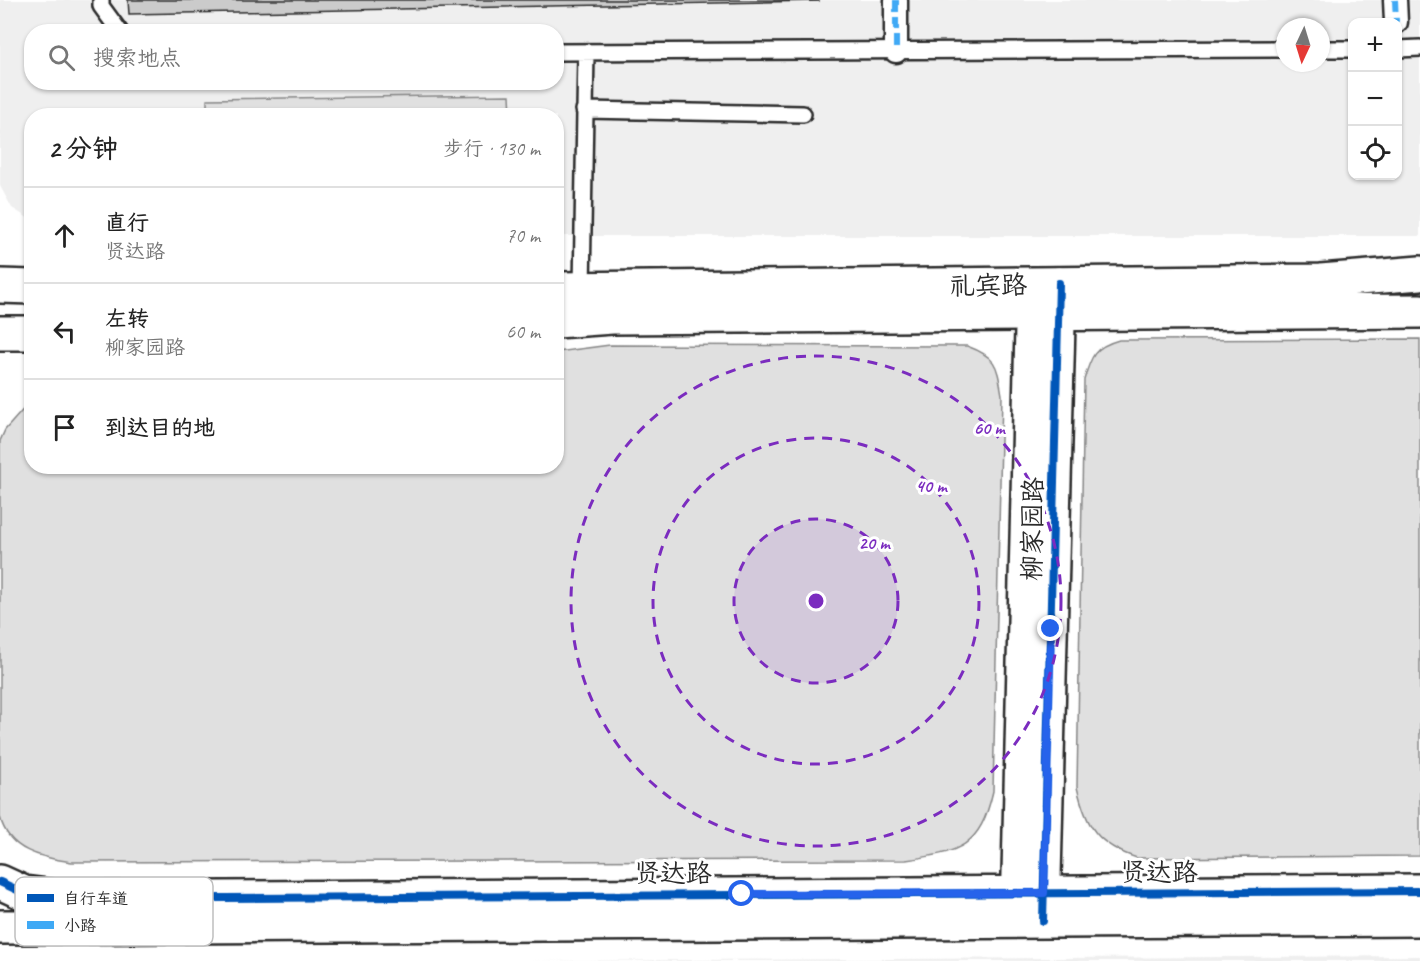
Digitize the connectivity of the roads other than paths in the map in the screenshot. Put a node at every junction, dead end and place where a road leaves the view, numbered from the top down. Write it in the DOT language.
graph roads {
  1 [pos="101,0"];
  2 [pos="896,0"];
  3 [pos="1395,0"];
  4 [pos="1396,18"];
  5 [pos="114,24"];
  6 [pos="1402,48"];
  7 [pos="1420,48"];
  8 [pos="1276,49"];
  9 [pos="1330,49"];
  10 [pos="1348,49"];
  11 [pos="896,51"];
  12 [pos="564,52"];
  13 [pos="586,52"];
  14 [pos="584,110"];
  15 [pos="803,114"];
  16 [pos="1420,273"];
  17 [pos="0,286"];
  18 [pos="24,287"];
  19 [pos="569,289"];
  20 [pos="1046,298"];
  21 [pos="1420,311"];
  22 [pos="564,320"];
  23 [pos="0,333"];
  24 [pos="24,333"];
  25 [pos="0,882"];
  26 [pos="15,889"];
  27 [pos="1420,891"];
  28 [pos="213,900"];
  29 [pos="1031,907"];
  30 [pos="1420,919"];
  31 [pos="213,923"];
  32 [pos="0,927"];
  33 [pos="15,927"];
  1 -- 5 [label="lane"];
  2 -- 11 [label="street"];
  3 -- 4 [label="street"];
  6 -- 7 [label="lane"];
  8 -- 11 [label="lane"];
  9 -- 10 [label="lane"];
  11 -- 13 [label="lane"];
  12 -- 13 [label="lane"];
  13 -- 14 [label="lane"];
  14 -- 15 [label="lane"];
  14 -- 19 [label="lane"];
  16 -- 20 [label="street, 礼宾路"];
  17 -- 18 [label="street"];
  19 -- 20 [label="street, 礼宾路"];
  20 -- 21 [label="street, 礼宾路"];
  20 -- 22 [label="street, 礼宾路"];
  20 -- 29 [label="street, 柳家园路"];
  23 -- 24 [label="street"];
  25 -- 26 [label="street, 贤达路"];
  27 -- 29 [label="street, 贤达路"];
  28 -- 29 [label="street, 贤达路"];
  29 -- 30 [label="street, 贤达路"];
  29 -- 31 [label="street, 贤达路"];
  32 -- 33 [label="street, 贤达路"];
}
